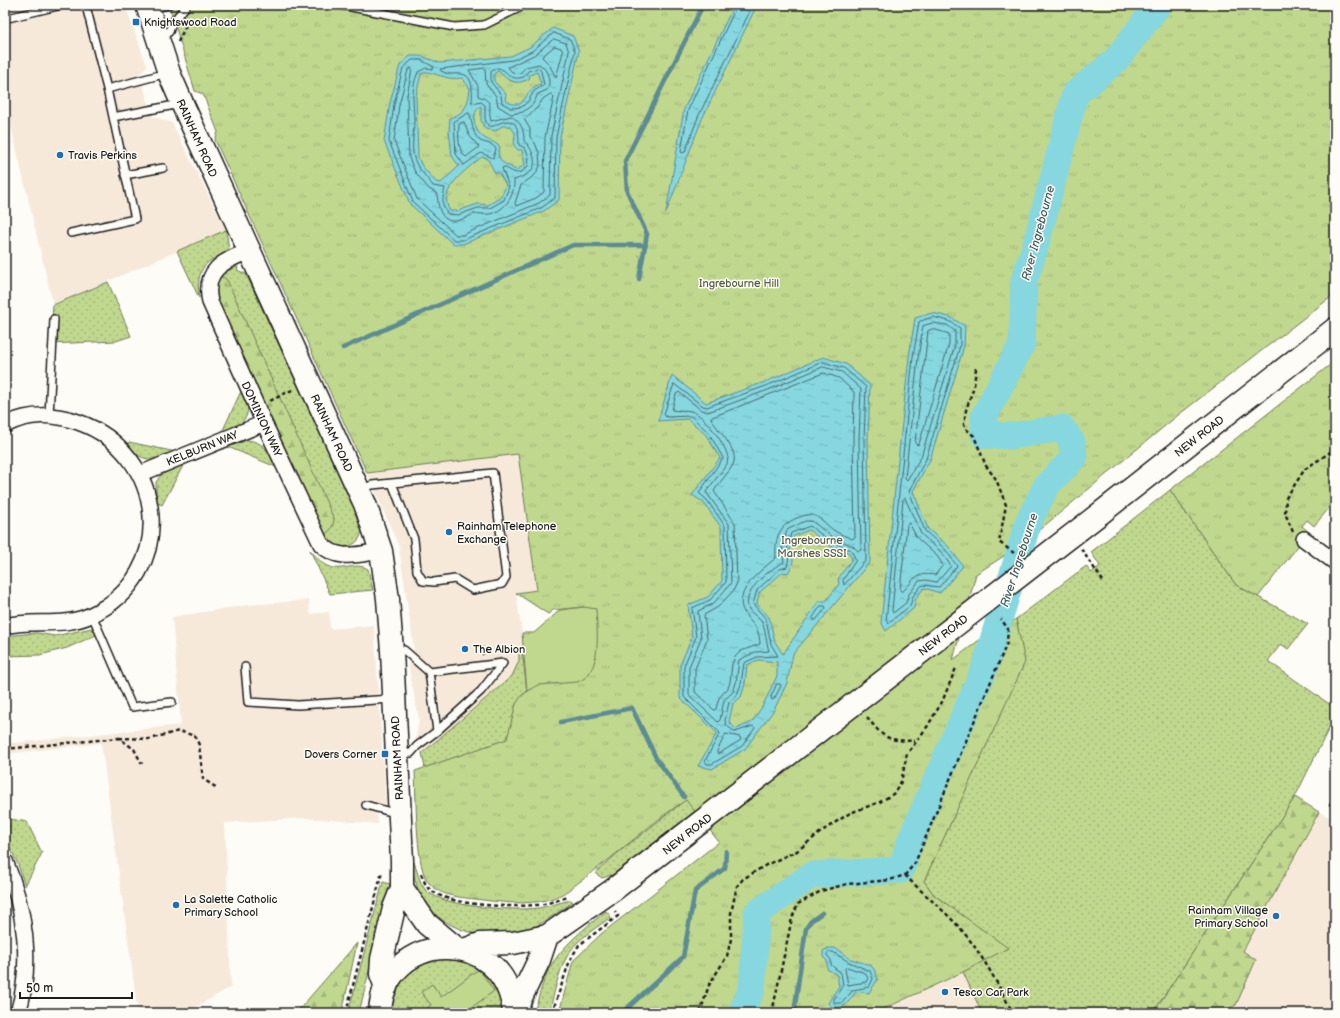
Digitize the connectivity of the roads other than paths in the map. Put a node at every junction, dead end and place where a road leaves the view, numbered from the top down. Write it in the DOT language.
graph roads {
  1 [pos="62,5"];
  2 [pos="83,5"];
  3 [pos="187,5"];
  4 [pos="341,5"];
  5 [pos="522,5"];
  6 [pos="155,6"];
  7 [pos="8,18"];
  8 [pos="158,36"];
  9 [pos="169,73"];
  10 [pos="107,88"];
  11 [pos="182,103"];
  12 [pos="113,117"];
  13 [pos="163,168"];
  14 [pos="125,175"];
  15 [pos="71,233"];
  16 [pos="249,251"];
  17 [pos="54,318"];
  18 [pos="1335,329"];
  19 [pos="49,415"];
  20 [pos="264,423"];
  21 [pos="5,425"];
  22 [pos="140,474"];
  23 [pos="392,483"];
  24 [pos="358,491"];
  25 [pos="1304,539"];
  26 [pos="381,551"];
  27 [pos="1335,562"];
  28 [pos="92,615"];
  29 [pos="5,626"];
  30 [pos="392,651"];
  31 [pos="245,667"];
  32 [pos="429,672"];
  33 [pos="394,699"];
  34 [pos="172,702"];
  35 [pos="437,731"];
  36 [pos="397,755"];
  37 [pos="366,805"];
  38 [pos="400,815"];
  39 [pos="5,860"];
  40 [pos="402,888"];
  41 [pos="547,936"];
  42 [pos="460,949"];
  43 [pos="386,987"];
  44 [pos="514,1012"];
  45 [pos="18,1013"];
  46 [pos="380,1013"];
  1 -- 7 [label="lane"];
  2 -- 10 [label="lane"];
  3 -- 8 [label="lane"];
  4 -- 5 [label="lane"];
  6 -- 8 [label="main road, RAINHAM ROAD"];
  8 -- 9 [label="main road, RAINHAM ROAD"];
  9 -- 10 [label="lane"];
  9 -- 11 [label="main road, RAINHAM ROAD"];
  10 -- 12 [label="lane"];
  11 -- 12 [label="lane"];
  11 -- 16 [label="main road, RAINHAM ROAD"];
  12 -- 14 [label="lane"];
  13 -- 14 [label="lane"];
  14 -- 15 [label="lane"];
  16 -- 20 [label="street, DOMINION WAY"];
  16 -- 24 [label="main road, RAINHAM ROAD"];
  17 -- 19 [label="lane"];
  18 -- 41 [label="main road, NEW ROAD"];
  19 -- 21 [label="street"];
  19 -- 22 [label="street"];
  20 -- 22 [label="street, KELBURN WAY"];
  20 -- 26 [label="street, DOMINION WAY"];
  22 -- 28 [label="street"];
  23 -- 23 [label="lane"];
  23 -- 24 [label="lane"];
  24 -- 26 [label="main road, RAINHAM ROAD"];
  25 -- 27 [label="street"];
  26 -- 30 [label="main road, RAINHAM ROAD"];
  28 -- 29 [label="street"];
  28 -- 34 [label="lane"];
  30 -- 32 [label="lane"];
  30 -- 33 [label="main road, RAINHAM ROAD"];
  31 -- 33 [label="lane"];
  32 -- 35 [label="lane"];
  32 -- 35 [label="lane"];
  33 -- 36 [label="main road, RAINHAM ROAD"];
  35 -- 36 [label="lane"];
  36 -- 38 [label="main road, RAINHAM ROAD"];
  37 -- 38 [label="lane"];
  38 -- 40 [label="main road, RAINHAM ROAD"];
  39 -- 45 [label="street"];
  40 -- 42 [label="main road"];
  40 -- 43 [label="main road, RAINHAM ROAD"];
  41 -- 42 [label="main road, NEW ROAD"];
  41 -- 44 [label="main road"];
  42 -- 43 [label="main road"];
  42 -- 44 [label="main road"];
  43 -- 46 [label="main road"];
}
